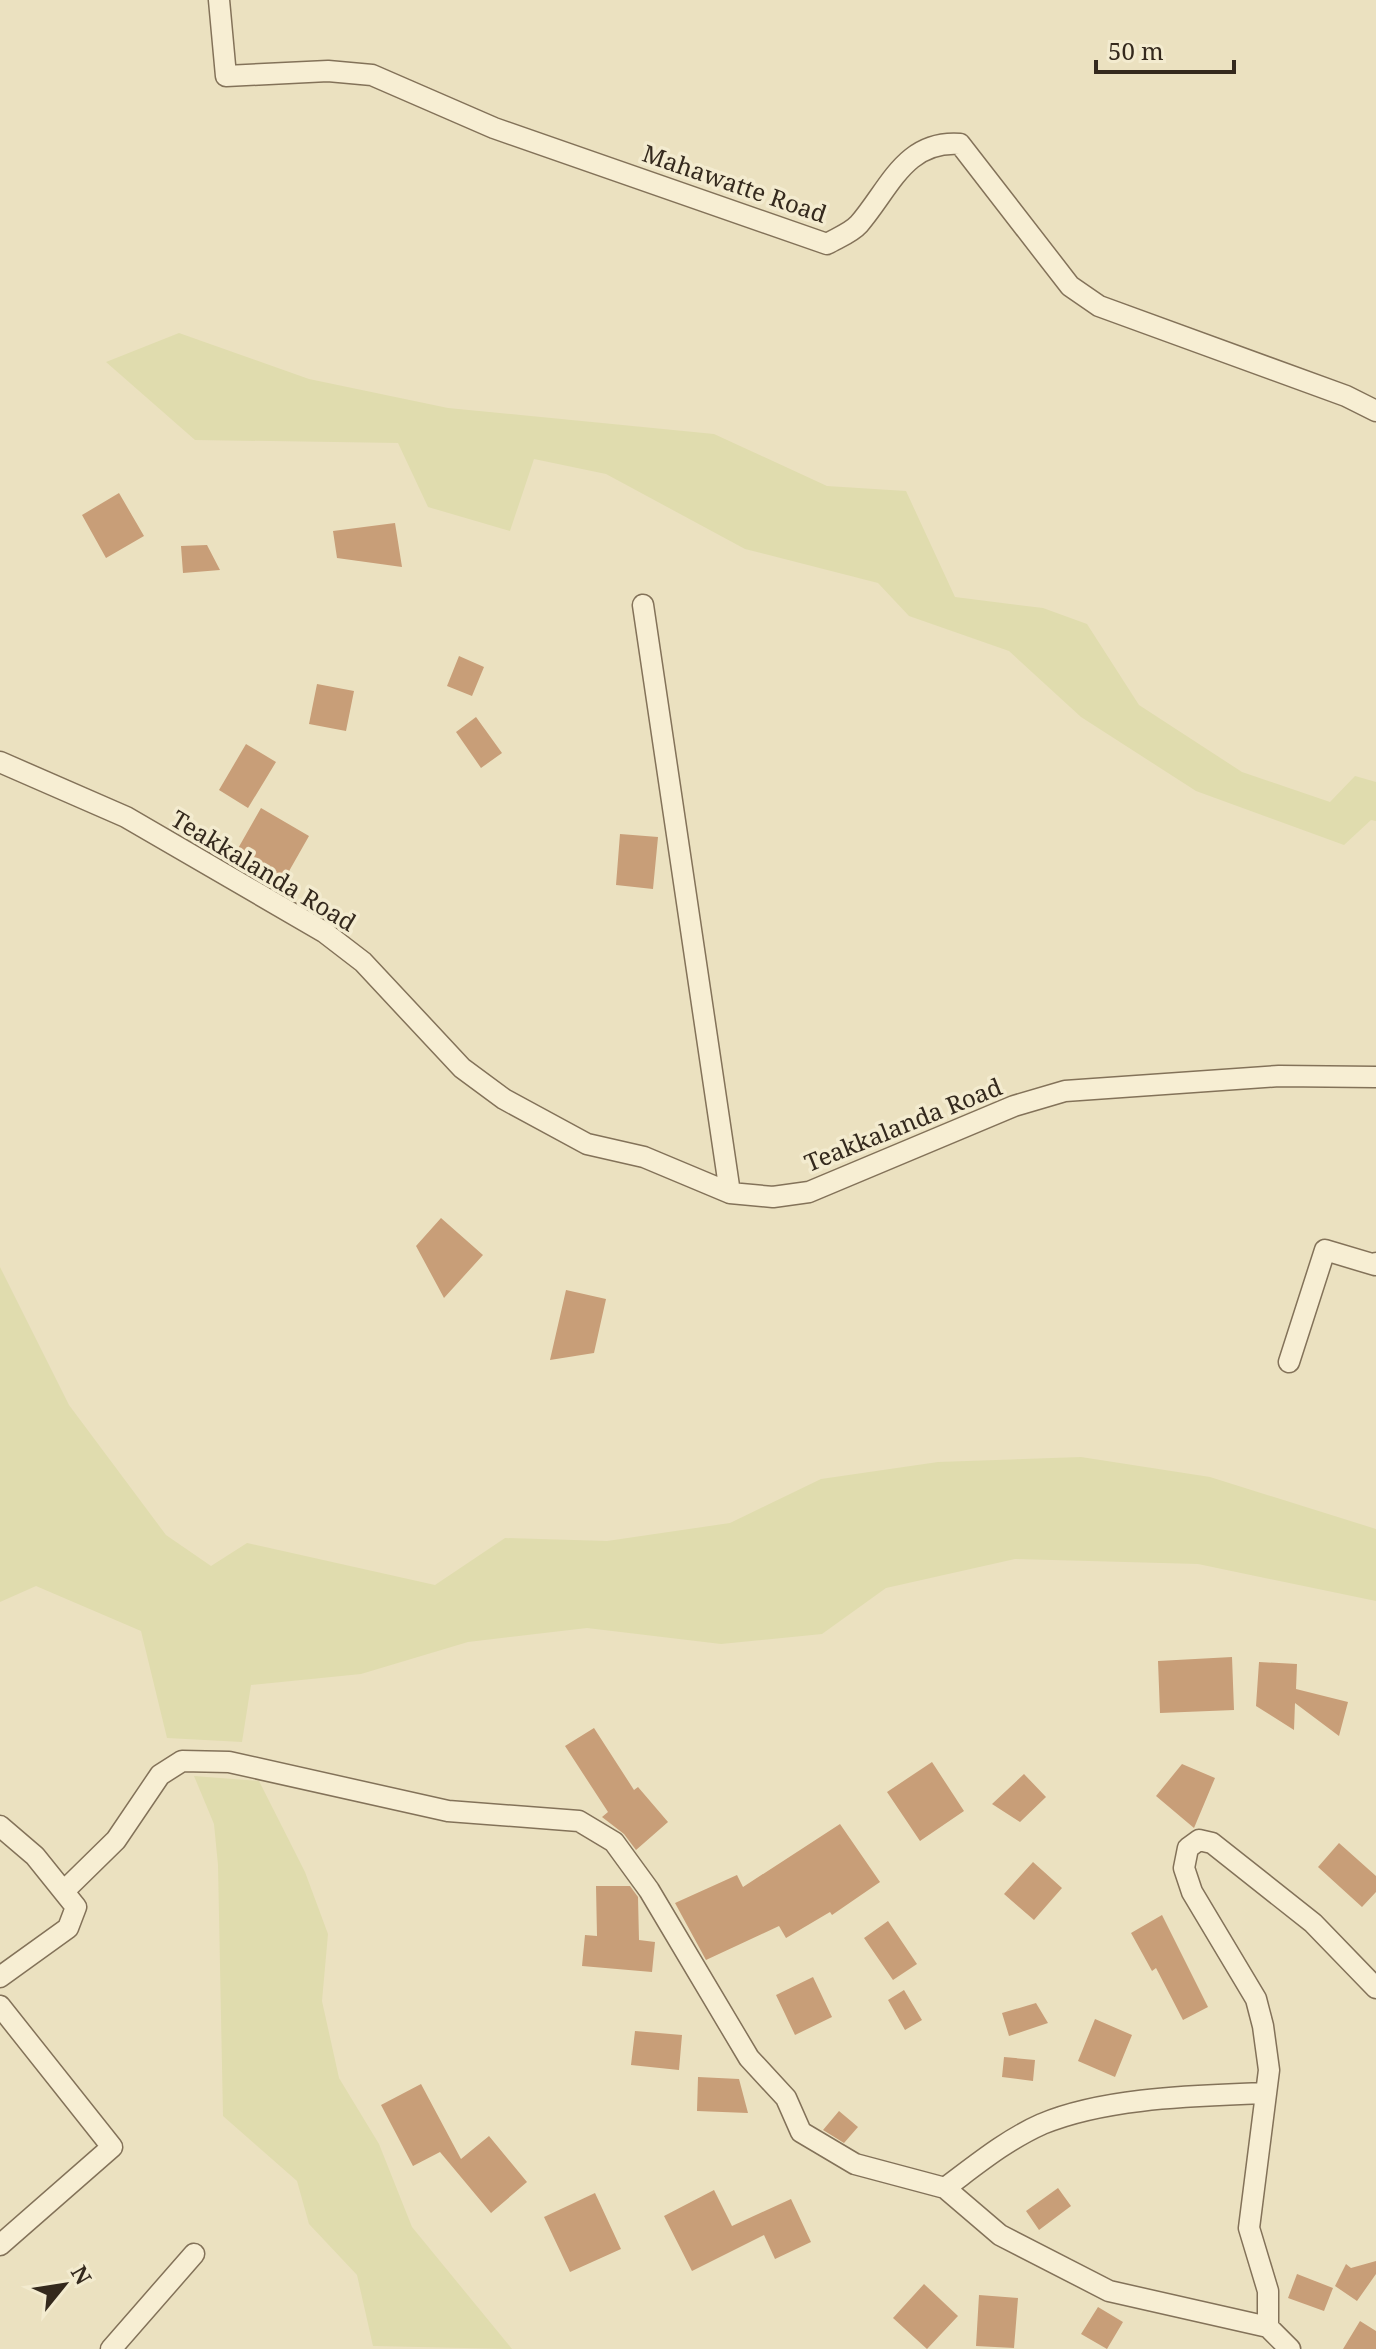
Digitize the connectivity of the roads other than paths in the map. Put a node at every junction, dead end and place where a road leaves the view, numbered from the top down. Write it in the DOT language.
graph roads {
  1 [pos="219,0"];
  2 [pos="1376,411"];
  3 [pos="643,605"];
  4 [pos="0,762"];
  5 [pos="1376,1077"];
  6 [pos="730,1193"];
  7 [pos="1376,1263"];
  8 [pos="1289,1362"];
  9 [pos="0,1826"];
  10 [pos="64,1891"];
  11 [pos="0,1977"];
  12 [pos="1376,1988"];
  13 [pos="0,2006"];
  14 [pos="1266,2093"];
  15 [pos="945,2188"];
  16 [pos="0,2245"];
  17 [pos="194,2254"];
  18 [pos="1268,2327"];
  19 [pos="111,2349"];
  20 [pos="1290,2349"];
  1 -- 2 [label="street, Mahawatte Road"];
  3 -- 6 [label="street"];
  4 -- 6 [label="street, Teakkalanda Road"];
  5 -- 6 [label="street, Teakkalanda Road"];
  7 -- 8 [label="street"];
  9 -- 10 [label="street"];
  10 -- 11 [label="street"];
  10 -- 15 [label="street"];
  12 -- 14 [label="street"];
  13 -- 16 [label="street"];
  14 -- 15 [label="street"];
  14 -- 18 [label="street"];
  15 -- 18 [label="street"];
  17 -- 19 [label="street"];
  18 -- 20 [label="street"];
}
